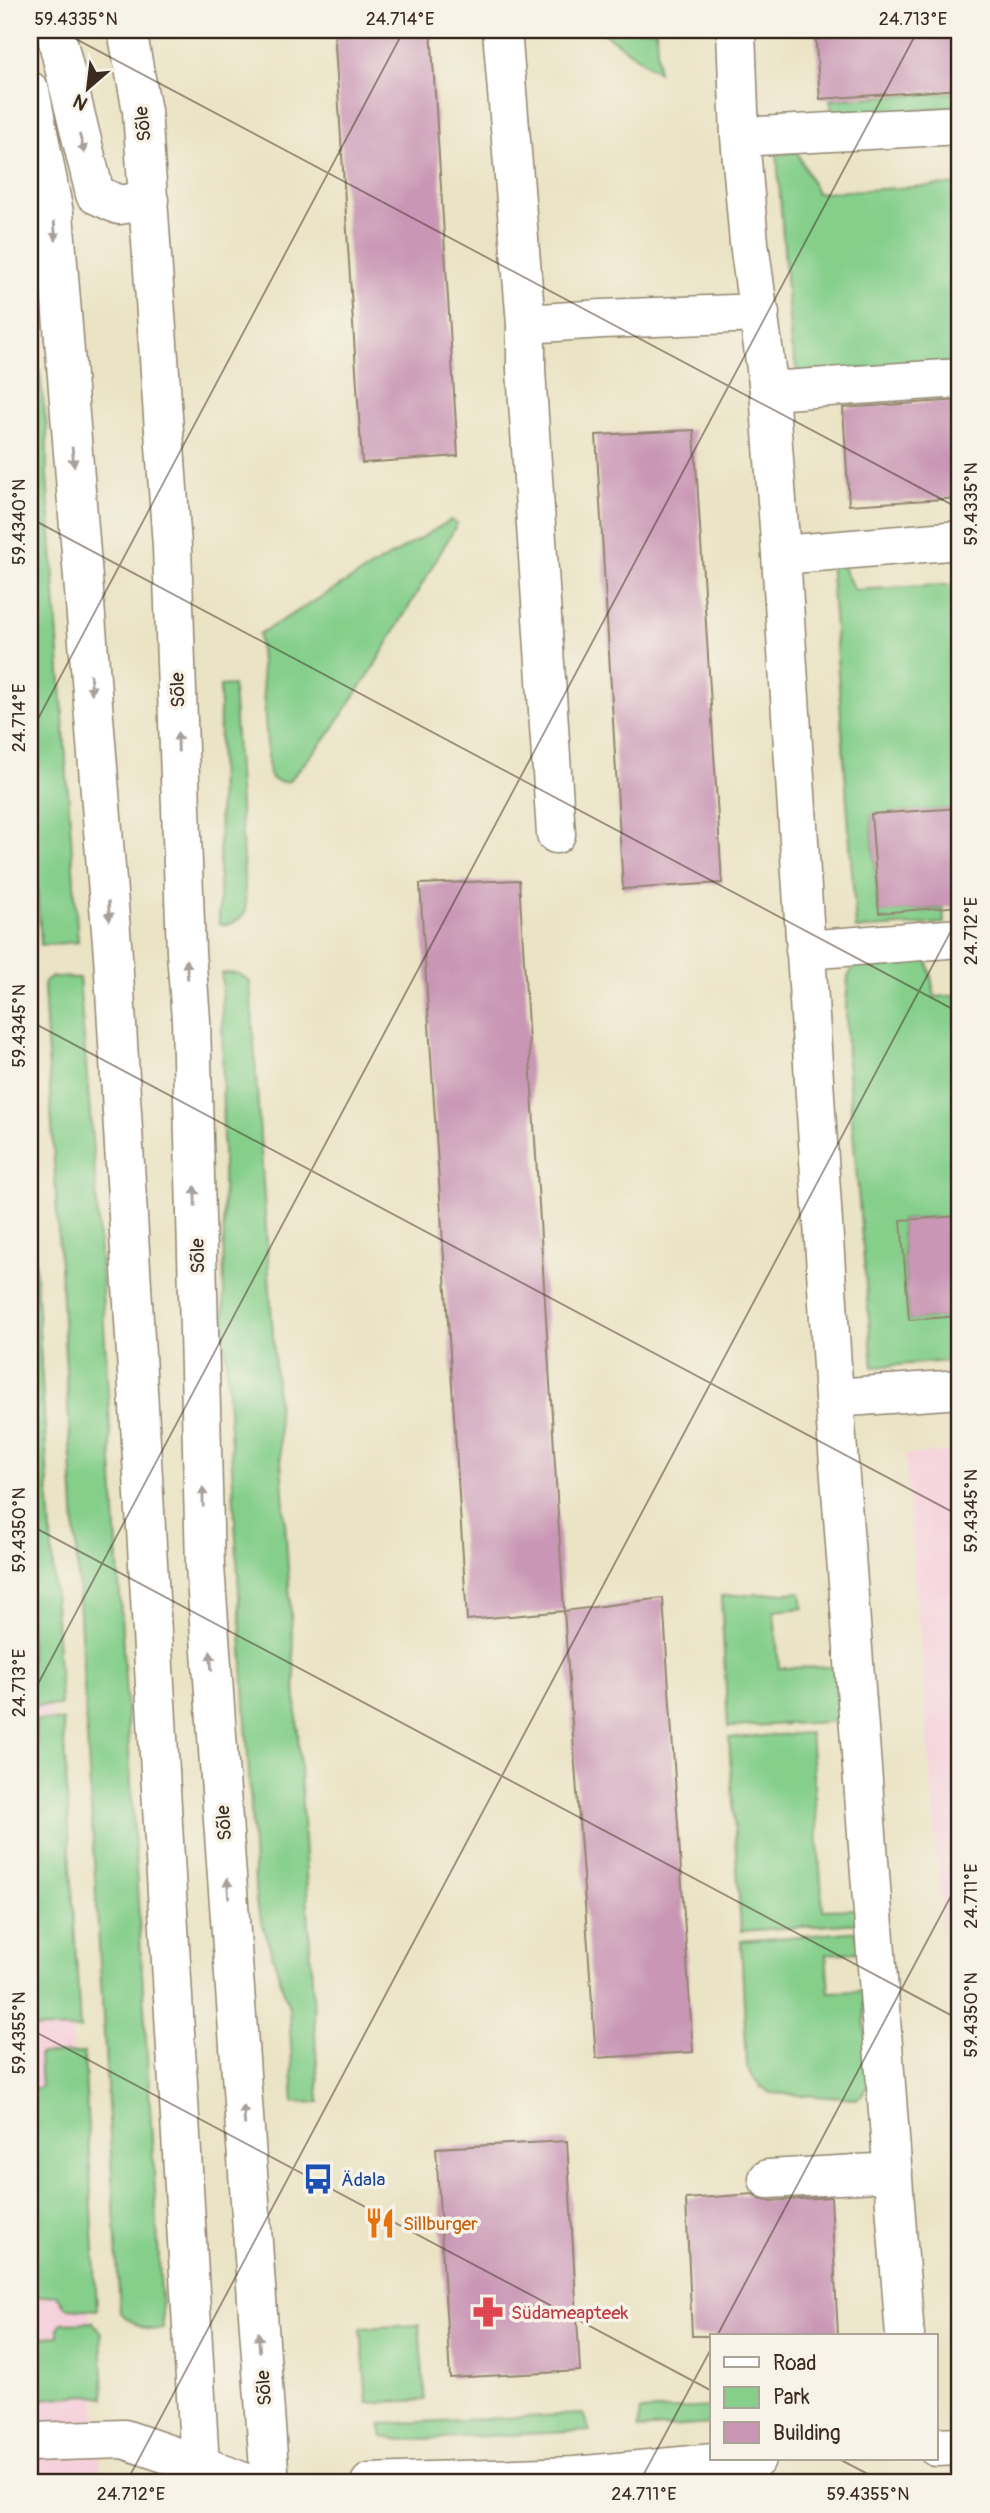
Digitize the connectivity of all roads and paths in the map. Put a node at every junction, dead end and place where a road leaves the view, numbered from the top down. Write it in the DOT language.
graph roads {
  1 [pos="55,30"];
  2 [pos="127,30"];
  3 [pos="502,30"];
  4 [pos="736,30"];
  5 [pos="30,91"];
  6 [pos="960,125"];
  7 [pos="740,137"];
  8 [pos="39,189"];
  9 [pos="149,200"];
  10 [pos="760,313"];
  11 [pos="526,324"];
  12 [pos="960,378"];
  13 [pos="769,391"];
  14 [pos="960,540"];
  15 [pos="782,555"];
  16 [pos="556,834"];
  17 [pos="960,939"];
  18 [pos="805,950"];
  19 [pos="960,1389"];
  20 [pos="834,1398"];
  21 [pos="893,2172"];
  22 [pos="768,2179"];
  23 [pos="905,2334"];
  24 [pos="30,2442"];
  25 [pos="960,2446"];
  26 [pos="937,2447"];
  27 [pos="746,2460"];
  28 [pos="200,2474"];
  29 [pos="246,2483"];
  30 [pos="270,2483"];
  31 [pos="370,2483"];
  1 -- 9 [label="main road, one-way"];
  2 -- 9 [label="main road, Sõle"];
  3 -- 11 [label="main road"];
  4 -- 7 [label="main road"];
  5 -- 8 [label="main road"];
  6 -- 7 [label="main road"];
  7 -- 10 [label="main road"];
  8 -- 28 [label="main road, one-way"];
  30 -- 9 [label="main road, Sõle, one-way"];
  10 -- 11 [label="main road"];
  10 -- 13 [label="main road"];
  11 -- 16 [label="main road"];
  12 -- 13 [label="main road"];
  13 -- 15 [label="main road"];
  14 -- 15 [label="main road"];
  15 -- 18 [label="main road"];
  17 -- 18 [label="main road"];
  18 -- 20 [label="main road"];
  19 -- 20 [label="main road"];
  20 -- 21 [label="main road"];
  21 -- 22 [label="main road"];
  21 -- 23 [label="main road"];
  24 -- 28 [label="main road"];
  25 -- 26 [label="main road"];
  27 -- 31 [label="main road"];
  28 -- 29 [label="main road"];
}
